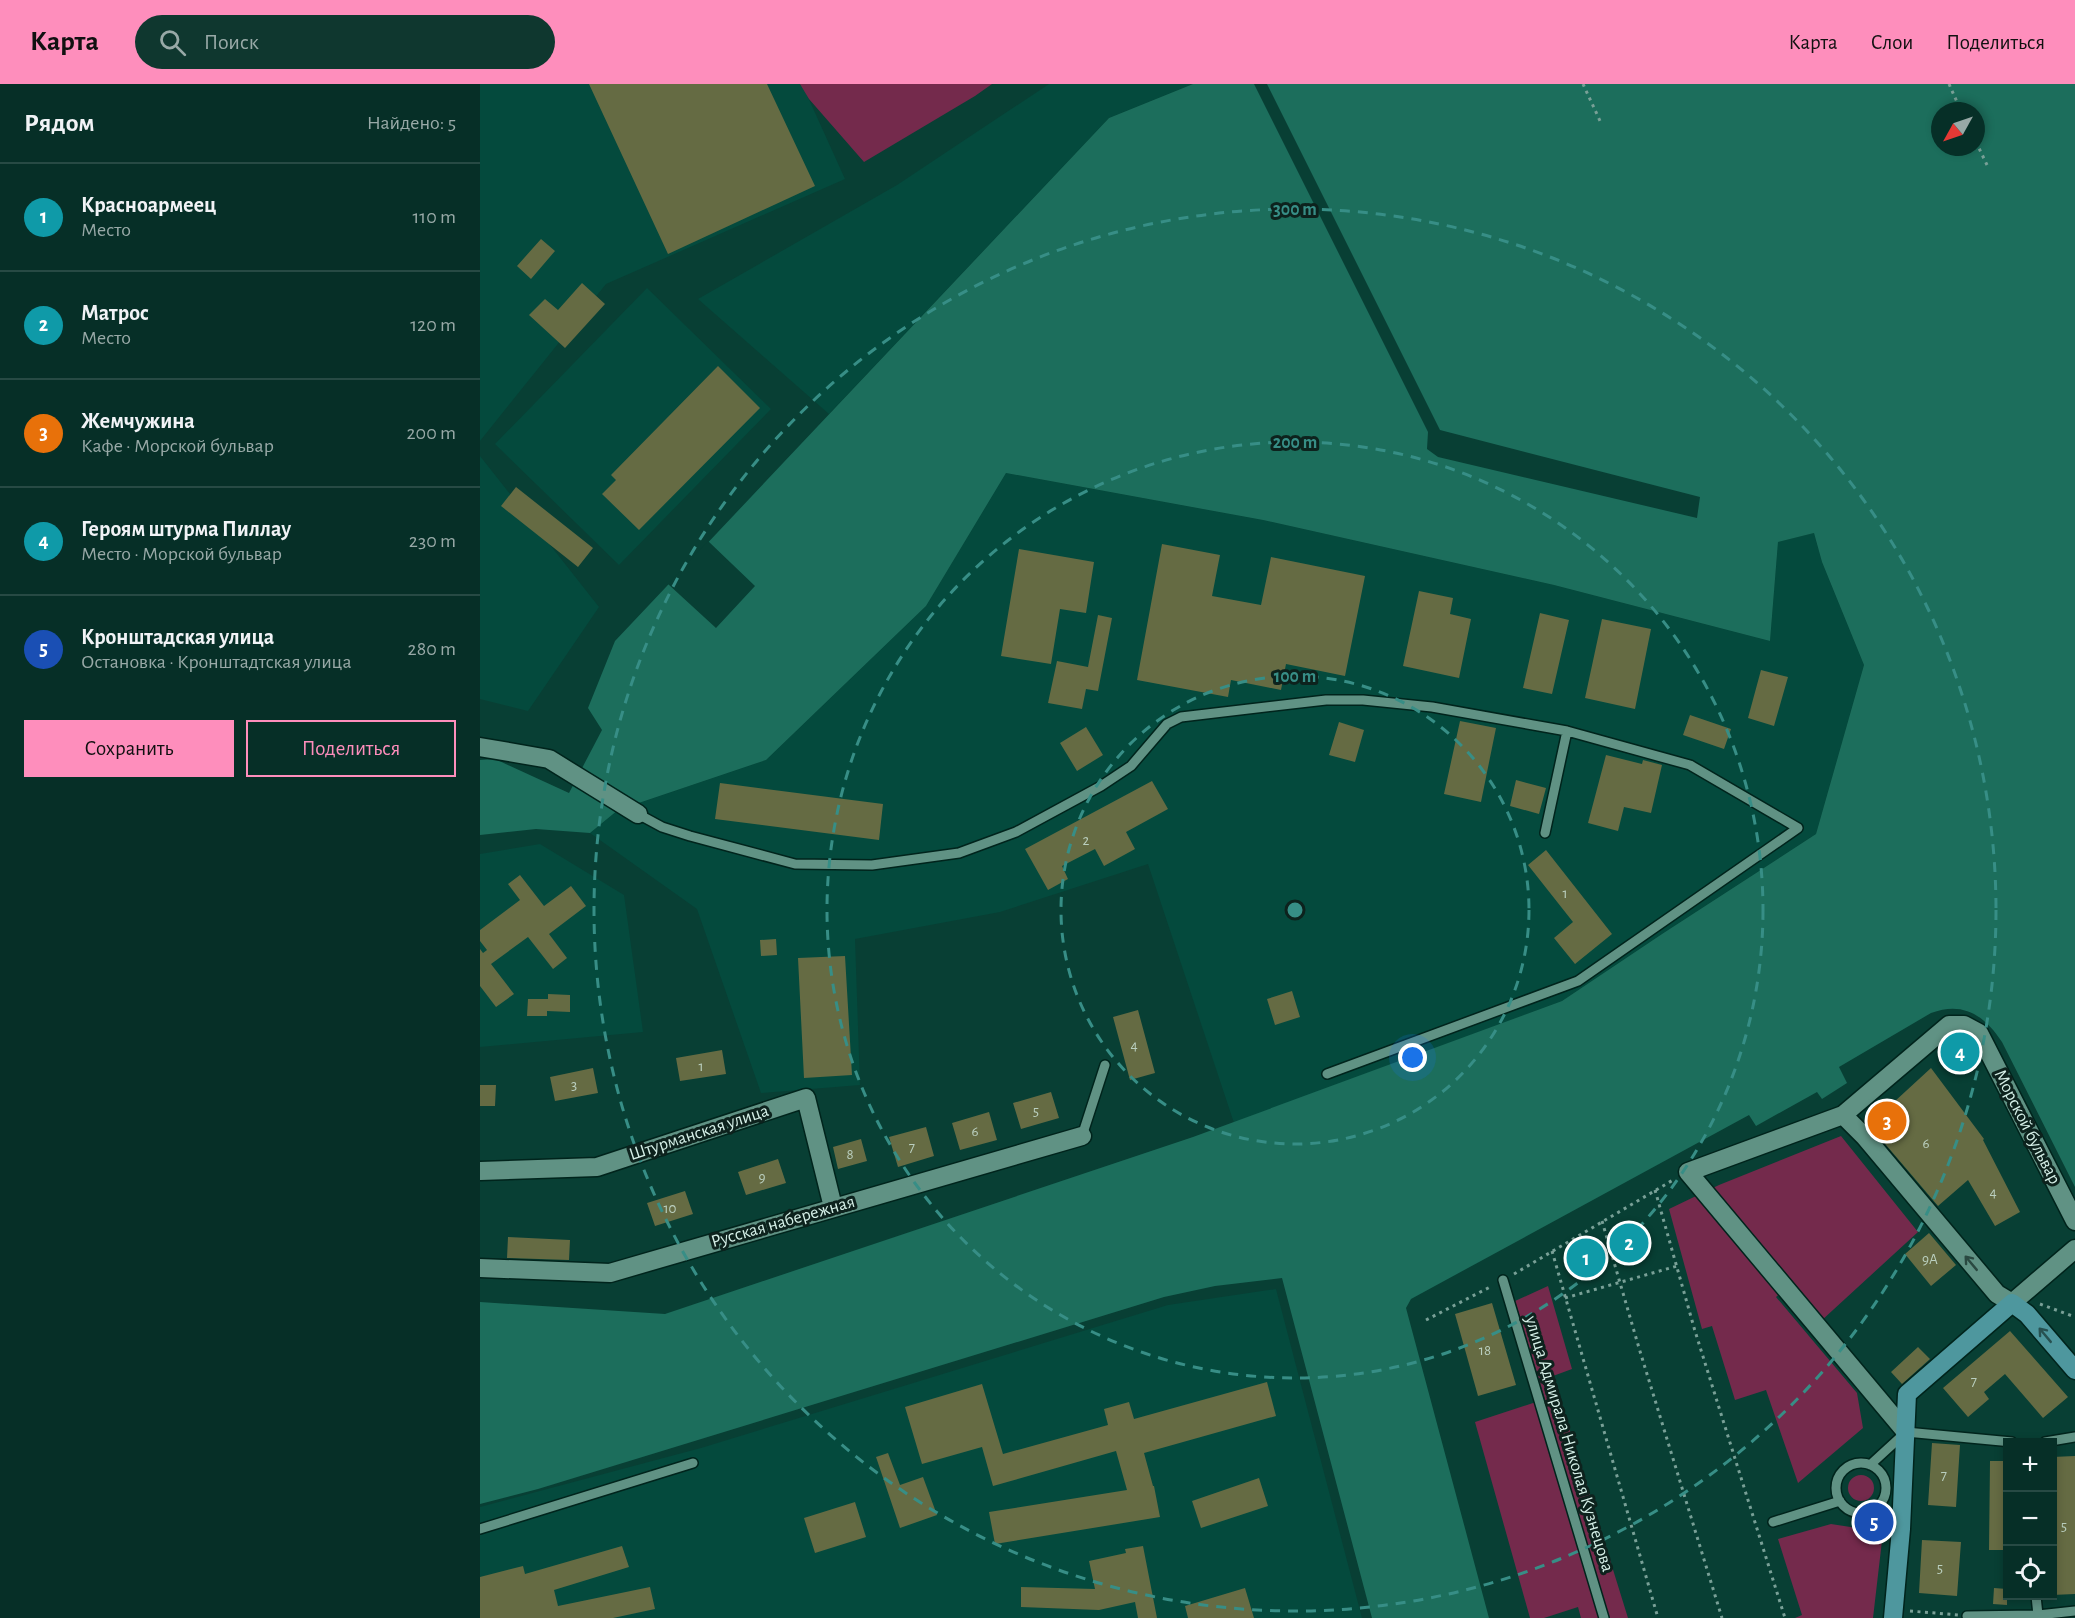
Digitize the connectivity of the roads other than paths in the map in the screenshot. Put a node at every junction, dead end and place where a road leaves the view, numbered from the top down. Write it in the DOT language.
graph roads {
  1 [pos="1567,730"];
  2 [pos="480,747"];
  3 [pos="638,814"];
  4 [pos="1545,834"];
  5 [pos="1105,1065"];
  6 [pos="1327,1074"];
  7 [pos="1843,1115"];
  8 [pos="1082,1136"];
  9 [pos="480,1171"];
  10 [pos="833,1207"];
  11 [pos="2075,1221"];
  12 [pos="2075,1249"];
  13 [pos="480,1268"];
  14 [pos="1503,1280"];
  15 [pos="2012,1303"];
  16 [pos="2075,1370"];
  17 [pos="1906,1432"];
  18 [pos="2075,1437"];
  19 [pos="2057,1441"];
  20 [pos="2003,1442"];
  21 [pos="693,1463"];
  22 [pos="1870,1464"];
  23 [pos="1884,1497"];
  24 [pos="1902,1498"];
  25 [pos="1840,1501"];
  26 [pos="1773,1522"];
  27 [pos="480,1529"];
  28 [pos="2036,1600"];
  29 [pos="2075,1611"];
  30 [pos="1893,1614"];
  31 [pos="2038,1615"];
  32 [pos="1967,1616"];
  33 [pos="1604,1618"];
  1 -- 3 [label="lane"];
  1 -- 4 [label="lane"];
  1 -- 6 [label="lane"];
  2 -- 3 [label="street"];
  5 -- 8 [label="lane"];
  7 -- 11 [label="street, Морской бульвар"];
  15 -- 7 [label="street, one-way"];
  7 -- 17 [label="street"];
  8 -- 10 [label="street, Русская набережная"];
  9 -- 10 [label="street, Штурманская улица"];
  10 -- 13 [label="street, Русская набережная"];
  12 -- 15 [label="street"];
  14 -- 33 [label="lane, улица Адмирала Николая Кузнецова"];
  16 -- 15 [label="street, one-way"];
  15 -- 17 [label="street"];
  17 -- 20 [label="lane"];
  17 -- 22 [label="lane"];
  17 -- 24 [label="street"];
  18 -- 19 [label="lane"];
  21 -- 27 [label="lane"];
  22 -- 23 [label="lane"];
  22 -- 25 [label="lane"];
  23 -- 24 [label="lane"];
  23 -- 25 [label="lane"];
  24 -- 30 [label="street"];
  25 -- 26 [label="lane"];
  28 -- 31 [label="lane"];
  29 -- 31 [label="lane"];
  31 -- 32 [label="lane"];
}
